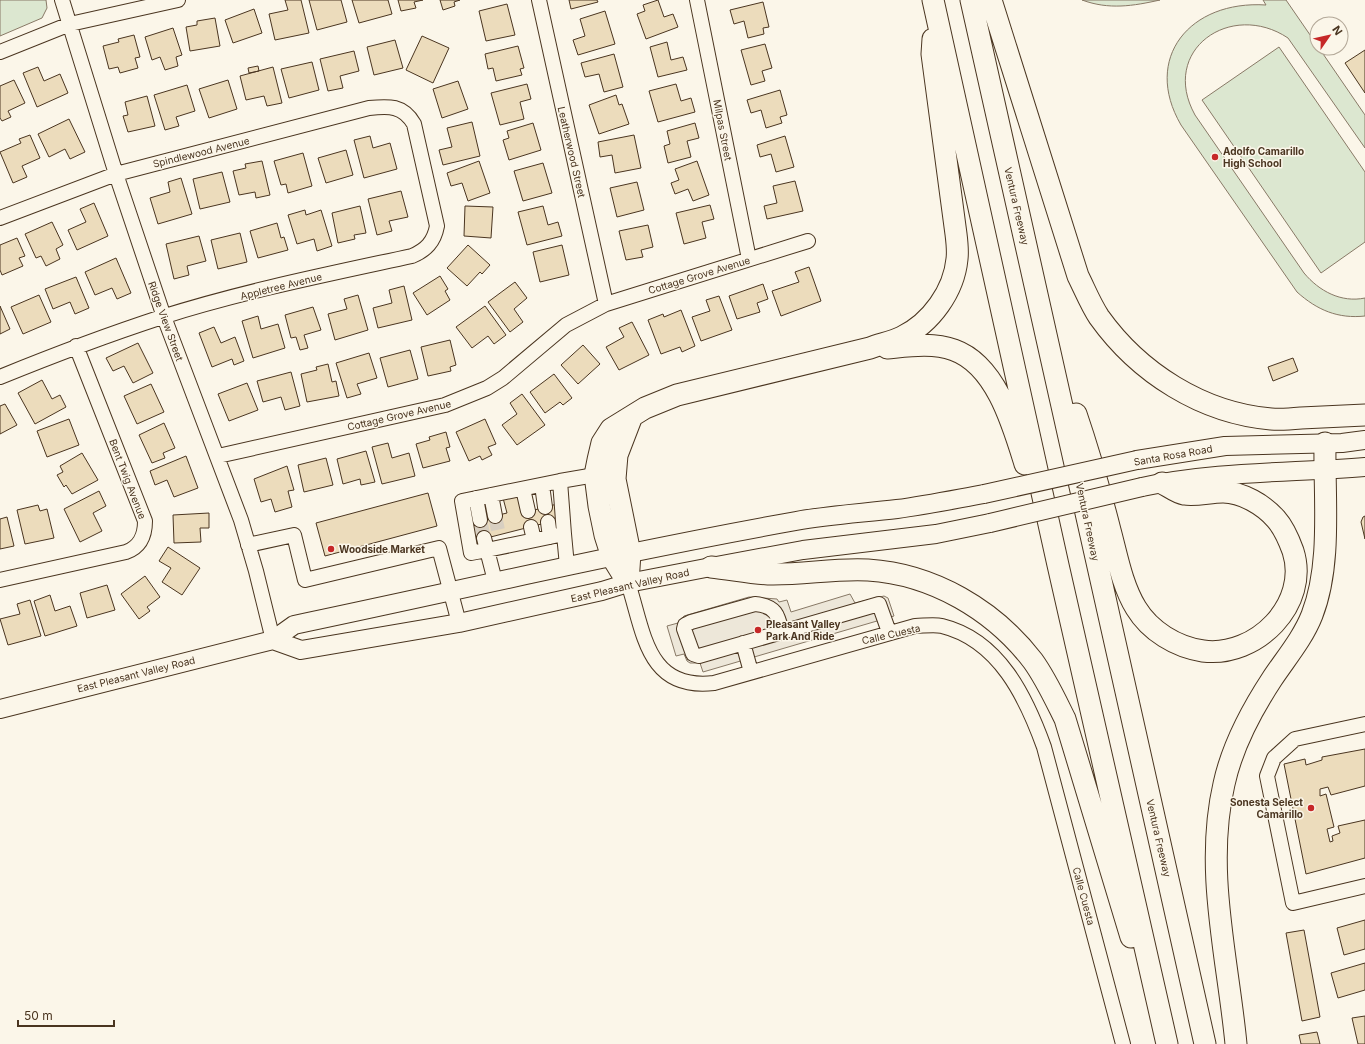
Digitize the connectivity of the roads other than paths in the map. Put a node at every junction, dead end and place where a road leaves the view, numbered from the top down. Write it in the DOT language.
graph roads {
  1 [pos="62,0"];
  2 [pos="178,0"];
  3 [pos="538,0"];
  4 [pos="697,0"];
  5 [pos="971,0"];
  6 [pos="991,0"];
  7 [pos="934,5"];
  8 [pos="70,24"];
  9 [pos="0,52"];
  10 [pos="405,112"];
  11 [pos="116,174"];
  12 [pos="0,218"];
  13 [pos="808,241"];
  14 [pos="749,259"];
  15 [pos="606,304"];
  16 [pos="1042,315"];
  17 [pos="164,317"];
  18 [pos="76,346"];
  19 [pos="870,348"];
  20 [pos="0,377"];
  21 [pos="1365,415"];
  22 [pos="632,416"];
  23 [pos="1365,440"];
  24 [pos="1325,443"];
  25 [pos="218,456"];
  26 [pos="1365,467"];
  27 [pos="1325,470"];
  28 [pos="595,475"];
  29 [pos="560,482"];
  30 [pos="1162,483"];
  31 [pos="542,485"];
  32 [pos="523,489"];
  33 [pos="984,494"];
  34 [pos="491,495"];
  35 [pos="476,498"];
  36 [pos="545,507"];
  37 [pos="528,511"];
  38 [pos="495,516"];
  39 [pos="480,520"];
  40 [pos="548,522"];
  41 [pos="564,534"];
  42 [pos="550,537"];
  43 [pos="486,544"];
  44 [pos="248,545"];
  45 [pos="621,555"];
  46 [pos="1058,565"];
  47 [pos="567,566"];
  48 [pos="711,567"];
  49 [pos="0,580"];
  50 [pos="495,581"];
  51 [pos="628,583"];
  52 [pos="451,592"];
  53 [pos="459,622"];
  54 [pos="782,632"];
  55 [pos="889,632"];
  56 [pos="273,640"];
  57 [pos="743,644"];
  58 [pos="751,672"];
  59 [pos="0,708"];
  60 [pos="1365,724"];
  61 [pos="1365,886"];
  62 [pos="1123,1044"];
  63 [pos="1167,1044"];
  64 [pos="1205,1044"];
  65 [pos="1236,1044"];
  1 -- 8 [label="street, Ridge View Street"];
  2 -- 8 [label="street"];
  3 -- 15 [label="street, Leatherwood Street"];
  4 -- 14 [label="street, Milpas Street"];
  5 -- 16 [label="highway, Ventura Freeway"];
  6 -- 21 [label="highway"];
  7 -- 19 [label="highway"];
  7 -- 46 [label="highway"];
  8 -- 9 [label="street"];
  8 -- 11 [label="street, Ridge View Street"];
  10 -- 11 [label="street, Spindlewood Avenue"];
  10 -- 17 [label="street, Appletree Avenue"];
  11 -- 12 [label="street, Spindlewood Avenue"];
  11 -- 17 [label="street, Ridge View Street"];
  13 -- 14 [label="street, Cottage Grove Avenue"];
  14 -- 15 [label="street, Cottage Grove Avenue"];
  15 -- 25 [label="street, Cottage Grove Avenue"];
  16 -- 30 [label="highway"];
  16 -- 64 [label="highway, Ventura Freeway"];
  17 -- 18 [label="street, Appletree Avenue"];
  17 -- 25 [label="street, Ridge View Street"];
  18 -- 20 [label="street, Appletree Avenue"];
  18 -- 49 [label="street, Bent Twig Avenue"];
  19 -- 22 [label="highway"];
  19 -- 46 [label="highway"];
  22 -- 28 [label="highway"];
  22 -- 45 [label="highway"];
  23 -- 24 [label="main road, Santa Rosa Road"];
  24 -- 27 [label="highway"];
  24 -- 33 [label="main road, Santa Rosa Road, bridge"];
  25 -- 44 [label="street, Ridge View Street"];
  26 -- 27 [label="main road"];
  27 -- 30 [label="main road"];
  27 -- 65 [label="highway"];
  28 -- 29 [label="street"];
  28 -- 45 [label="highway"];
  29 -- 31 [label="street"];
  29 -- 41 [label="street"];
  30 -- 48 [label="main road, East Pleasant Valley Road, bridge"];
  31 -- 32 [label="street"];
  31 -- 36 [label="street"];
  32 -- 34 [label="street"];
  32 -- 37 [label="street"];
  33 -- 45 [label="main road, East Pleasant Valley Road"];
  34 -- 35 [label="street"];
  34 -- 38 [label="street"];
  35 -- 39 [label="street"];
  35 -- 43 [label="street"];
  40 -- 42 [label="street"];
  41 -- 42 [label="street"];
  41 -- 47 [label="street"];
  42 -- 43 [label="street"];
  43 -- 50 [label="street"];
  44 -- 52 [label="street"];
  44 -- 56 [label="street, Ridge View Street"];
  45 -- 47 [label="main road, East Pleasant Valley Road"];
  45 -- 51 [label="highway"];
  46 -- 63 [label="highway"];
  47 -- 50 [label="main road, East Pleasant Valley Road"];
  48 -- 51 [label="main road, East Pleasant Valley Road"];
  48 -- 63 [label="highway"];
  50 -- 52 [label="main road, East Pleasant Valley Road"];
  51 -- 53 [label="main road, East Pleasant Valley Road"];
  51 -- 58 [label="street, Calle Cuesta"];
  52 -- 53 [label="street"];
  52 -- 56 [label="main road, East Pleasant Valley Road"];
  53 -- 56 [label="main road, East Pleasant Valley Road"];
  54 -- 55 [label="street"];
  54 -- 57 [label="street"];
  54 -- 57 [label="street"];
  55 -- 58 [label="street, Calle Cuesta"];
  55 -- 62 [label="street, Calle Cuesta"];
  56 -- 59 [label="main road, East Pleasant Valley Road"];
  57 -- 58 [label="street"];
  60 -- 61 [label="street"];
}
